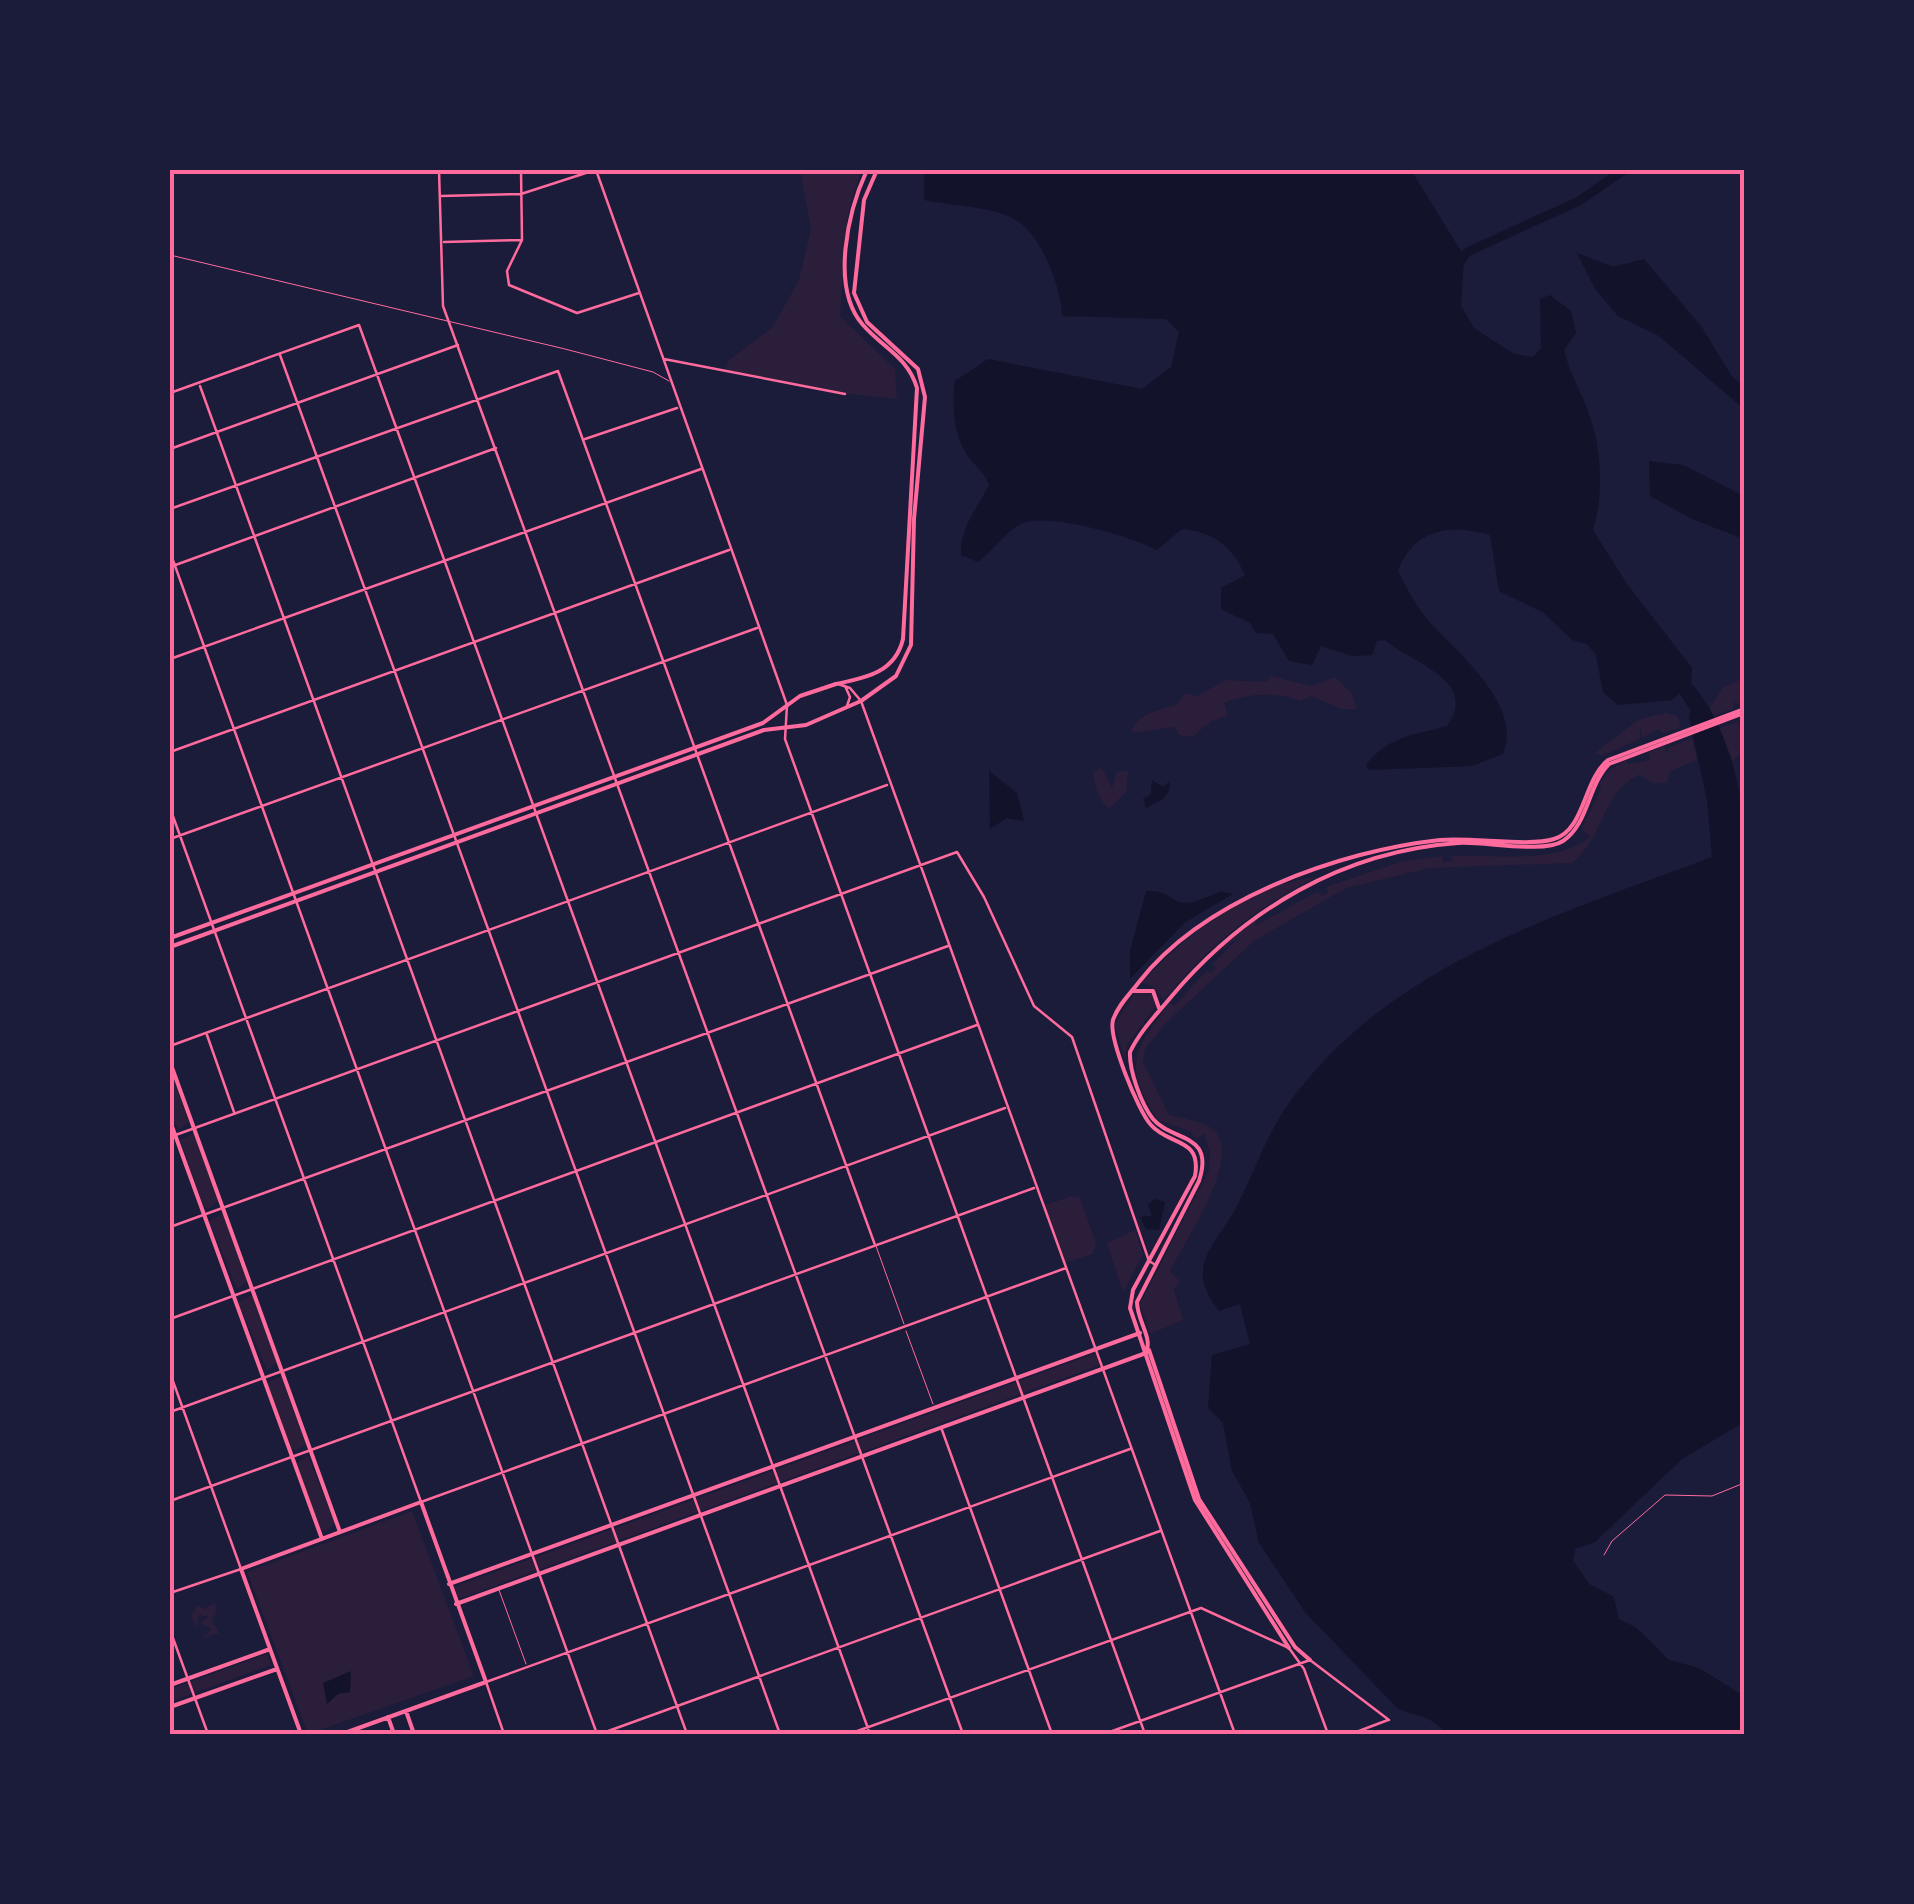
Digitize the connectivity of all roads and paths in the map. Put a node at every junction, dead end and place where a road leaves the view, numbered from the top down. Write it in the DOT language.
graph roads {
  1 [pos="440,170"];
  2 [pos="520,170"];
  3 [pos="596,170"];
  4 [pos="867,170"];
  5 [pos="876,170"];
  6 [pos="521,194"];
  7 [pos="440,196"];
  8 [pos="522,240"];
  9 [pos="442,242"];
  10 [pos="170,255"];
  11 [pos="640,292"];
  12 [pos="449,321"];
  13 [pos="459,345"];
  14 [pos="280,353"];
  15 [pos="663,358"];
  16 [pos="378,374"];
  17 [pos="672,382"];
  18 [pos="198,383"];
  19 [pos="170,393"];
  20 [pos="845,394"];
  21 [pos="478,397"];
  22 [pos="298,403"];
  23 [pos="680,407"];
  24 [pos="397,426"];
  25 [pos="217,432"];
  26 [pos="584,440"];
  27 [pos="496,448"];
  28 [pos="170,449"];
  29 [pos="316,454"];
  30 [pos="702,468"];
  31 [pos="417,479"];
  32 [pos="236,484"];
  33 [pos="606,502"];
  34 [pos="170,508"];
  35 [pos="336,508"];
  36 [pos="526,531"];
  37 [pos="255,537"];
  38 [pos="731,549"];
  39 [pos="170,552"];
  40 [pos="446,560"];
  41 [pos="172,566"];
  42 [pos="635,583"];
  43 [pos="365,589"];
  44 [pos="556,612"];
  45 [pos="284,618"];
  46 [pos="759,627"];
  47 [pos="474,642"];
  48 [pos="204,647"];
  49 [pos="170,659"];
  50 [pos="664,661"];
  51 [pos="394,670"];
  52 [pos="836,684"];
  53 [pos="844,686"];
  54 [pos="584,690"];
  55 [pos="313,700"];
  56 [pos="861,701"];
  57 [pos="787,705"];
  58 [pos="847,708"];
  59 [pos="1744,711"];
  60 [pos="502,719"];
  61 [pos="758,728"];
  62 [pos="783,728"];
  63 [pos="233,729"];
  64 [pos="423,748"];
  65 [pos="695,748"];
  66 [pos="170,752"];
  67 [pos="698,755"];
  68 [pos="341,777"];
  69 [pos="617,781"];
  70 [pos="890,784"];
  71 [pos="261,806"];
  72 [pos="170,808"];
  73 [pos="534,811"];
  74 [pos="812,814"];
  75 [pos="180,835"];
  76 [pos="170,839"];
  77 [pos="456,840"];
  78 [pos="1502,840"];
  79 [pos="729,844"];
  80 [pos="919,864"];
  81 [pos="374,869"];
  82 [pos="651,872"];
  83 [pos="841,894"];
  84 [pos="294,898"];
  85 [pos="568,902"];
  86 [pos="758,923"];
  87 [pos="213,927"];
  88 [pos="489,931"];
  89 [pos="170,938"];
  90 [pos="949,946"];
  91 [pos="170,947"];
  92 [pos="680,952"];
  93 [pos="407,960"];
  94 [pos="870,974"];
  95 [pos="597,982"];
  96 [pos="328,990"];
  97 [pos="1130,993"];
  98 [pos="788,1004"];
  99 [pos="518,1010"];
  100 [pos="1158,1013"];
  101 [pos="245,1019"];
  102 [pos="978,1025"];
  103 [pos="206,1033"];
  104 [pos="708,1033"];
  105 [pos="436,1040"];
  106 [pos="170,1046"];
  107 [pos="899,1055"];
  108 [pos="170,1062"];
  109 [pos="626,1062"];
  110 [pos="357,1068"];
  111 [pos="817,1084"];
  112 [pos="547,1091"];
  113 [pos="275,1098"];
  114 [pos="1008,1107"];
  115 [pos="235,1113"];
  116 [pos="738,1114"];
  117 [pos="170,1121"];
  118 [pos="464,1121"];
  119 [pos="194,1128"];
  120 [pos="172,1136"];
  121 [pos="929,1137"];
  122 [pos="656,1142"];
  123 [pos="386,1149"];
  124 [pos="846,1166"];
  125 [pos="576,1171"];
  126 [pos="304,1179"];
  127 [pos="1037,1187"];
  128 [pos="768,1195"];
  129 [pos="494,1201"];
  130 [pos="223,1208"];
  131 [pos="204,1215"];
  132 [pos="958,1216"];
  133 [pos="685,1224"];
  134 [pos="170,1227"];
  135 [pos="415,1230"];
  136 [pos="876,1246"];
  137 [pos="606,1254"];
  138 [pos="333,1259"];
  139 [pos="1152,1262"];
  140 [pos="1066,1268"];
  141 [pos="796,1274"];
  142 [pos="524,1283"];
  143 [pos="252,1289"];
  144 [pos="234,1296"];
  145 [pos="987,1297"];
  146 [pos="714,1304"];
  147 [pos="444,1312"];
  148 [pos="170,1318"];
  149 [pos="905,1327"];
  150 [pos="1141,1332"];
  151 [pos="635,1333"];
  152 [pos="362,1341"];
  153 [pos="1095,1349"];
  154 [pos="1148,1351"];
  155 [pos="825,1356"];
  156 [pos="552,1362"];
  157 [pos="1102,1369"];
  158 [pos="282,1370"];
  159 [pos="170,1373"];
  160 [pos="263,1377"];
  161 [pos="1016,1378"];
  162 [pos="743,1386"];
  163 [pos="474,1391"];
  164 [pos="1023,1398"];
  165 [pos="182,1408"];
  166 [pos="934,1408"];
  167 [pos="170,1412"];
  168 [pos="665,1414"];
  169 [pos="391,1420"];
  170 [pos="941,1428"];
  171 [pos="854,1436"];
  172 [pos="582,1444"];
  173 [pos="1131,1448"];
  174 [pos="311,1450"];
  175 [pos="292,1457"];
  176 [pos="862,1457"];
  177 [pos="772,1466"];
  178 [pos="503,1473"];
  179 [pos="1053,1477"];
  180 [pos="1744,1483"];
  181 [pos="211,1486"];
  182 [pos="780,1486"];
  183 [pos="693,1495"];
  184 [pos="170,1501"];
  185 [pos="420,1502"];
  186 [pos="970,1507"];
  187 [pos="700,1516"];
  188 [pos="611,1525"];
  189 [pos="1161,1530"];
  190 [pos="340,1532"];
  191 [pos="890,1536"];
  192 [pos="322,1539"];
  193 [pos="618,1546"];
  194 [pos="532,1554"];
  195 [pos="1604,1555"];
  196 [pos="1082,1559"];
  197 [pos="808,1566"];
  198 [pos="241,1569"];
  199 [pos="540,1574"];
  200 [pos="449,1584"];
  201 [pos="498,1589"];
  202 [pos="1000,1589"];
  203 [pos="170,1594"];
  204 [pos="730,1595"];
  205 [pos="456,1604"];
  206 [pos="1191,1609"];
  207 [pos="920,1618"];
  208 [pos="647,1624"];
  209 [pos="170,1630"];
  210 [pos="1111,1639"];
  211 [pos="838,1648"];
  212 [pos="1289,1648"];
  213 [pos="270,1649"];
  214 [pos="568,1652"];
  215 [pos="1310,1660"];
  216 [pos="1300,1662"];
  217 [pos="527,1667"];
  218 [pos="277,1668"];
  219 [pos="1028,1668"];
  220 [pos="759,1676"];
  221 [pos="188,1679"];
  222 [pos="486,1682"];
  223 [pos="170,1685"];
  224 [pos="1219,1692"];
  225 [pos="949,1697"];
  226 [pos="195,1698"];
  227 [pos="677,1706"];
  228 [pos="170,1708"];
  229 [pos="406,1710"];
  230 [pos="388,1718"];
  231 [pos="1140,1721"];
  232 [pos="867,1727"];
  233 [pos="208,1734"];
  234 [pos="301,1734"];
  235 [pos="342,1734"];
  236 [pos="394,1734"];
  237 [pos="414,1734"];
  238 [pos="504,1734"];
  239 [pos="599,1734"];
  240 [pos="687,1734"];
  241 [pos="780,1734"];
  242 [pos="848,1734"];
  243 [pos="870,1734"];
  244 [pos="962,1734"];
  245 [pos="1052,1734"];
  246 [pos="1104,1734"];
  247 [pos="1145,1734"];
  248 [pos="1235,1734"];
  249 [pos="1328,1734"];
  250 [pos="1351,1734"];
  1 -- 7 [label="street"];
  2 -- 6 [label="street"];
  3 -- 6 [label="street"];
  3 -- 11 [label="street"];
  4 -- 52 [label="main road"];
  5 -- 56 [label="main road"];
  6 -- 7 [label="street"];
  6 -- 8 [label="street"];
  7 -- 9 [label="street"];
  8 -- 9 [label="street"];
  8 -- 11 [label="street"];
  9 -- 12 [label="street"];
  10 -- 12 [label="street"];
  11 -- 15 [label="street"];
  12 -- 13 [label="street"];
  12 -- 17 [label="street"];
  13 -- 16 [label="street"];
  13 -- 21 [label="street"];
  14 -- 16 [label="street"];
  14 -- 18 [label="street"];
  14 -- 22 [label="street"];
  15 -- 17 [label="street"];
  15 -- 20 [label="street"];
  16 -- 22 [label="street"];
  16 -- 24 [label="street"];
  17 -- 23 [label="street"];
  18 -- 19 [label="street"];
  18 -- 25 [label="street"];
  21 -- 24 [label="street"];
  21 -- 26 [label="street"];
  21 -- 27 [label="street"];
  22 -- 25 [label="street"];
  22 -- 29 [label="street"];
  23 -- 26 [label="street"];
  23 -- 30 [label="street"];
  24 -- 29 [label="street"];
  24 -- 31 [label="street"];
  25 -- 28 [label="street"];
  25 -- 32 [label="street"];
  26 -- 33 [label="street"];
  27 -- 31 [label="street"];
  27 -- 36 [label="street"];
  29 -- 32 [label="street"];
  29 -- 35 [label="street"];
  30 -- 33 [label="street"];
  30 -- 38 [label="street"];
  31 -- 35 [label="street"];
  31 -- 40 [label="street"];
  32 -- 34 [label="street"];
  32 -- 37 [label="street"];
  33 -- 36 [label="street"];
  33 -- 42 [label="street"];
  35 -- 37 [label="street"];
  35 -- 43 [label="street"];
  36 -- 40 [label="street"];
  36 -- 44 [label="street"];
  37 -- 41 [label="street"];
  37 -- 45 [label="street"];
  38 -- 42 [label="street"];
  38 -- 46 [label="street"];
  39 -- 41 [label="street"];
  40 -- 43 [label="street"];
  40 -- 47 [label="street"];
  41 -- 48 [label="street"];
  42 -- 44 [label="street"];
  42 -- 50 [label="street"];
  43 -- 45 [label="street"];
  43 -- 51 [label="street"];
  44 -- 47 [label="street"];
  44 -- 54 [label="street"];
  45 -- 48 [label="street"];
  45 -- 55 [label="street"];
  46 -- 50 [label="street"];
  46 -- 57 [label="street"];
  47 -- 51 [label="street"];
  47 -- 60 [label="street"];
  48 -- 49 [label="street"];
  48 -- 63 [label="street"];
  50 -- 54 [label="street"];
  50 -- 65 [label="street"];
  51 -- 55 [label="street"];
  51 -- 64 [label="street"];
  52 -- 53 [label="street"];
  52 -- 57 [label="main road"];
  53 -- 56 [label="street"];
  53 -- 58 [label="street"];
  54 -- 60 [label="street"];
  54 -- 69 [label="street"];
  55 -- 63 [label="street"];
  55 -- 68 [label="street"];
  56 -- 58 [label="main road"];
  56 -- 70 [label="street"];
  57 -- 61 [label="main road"];
  57 -- 62 [label="street"];
  58 -- 62 [label="main road"];
  59 -- 78 [label="main road"];
  60 -- 64 [label="street"];
  60 -- 73 [label="street"];
  61 -- 62 [label="main road"];
  61 -- 65 [label="main road"];
  61 -- 67 [label="main road"];
  62 -- 74 [label="street"];
  63 -- 66 [label="street"];
  63 -- 71 [label="street"];
  64 -- 68 [label="street"];
  64 -- 77 [label="street"];
  65 -- 67 [label="street"];
  65 -- 69 [label="main road"];
  67 -- 69 [label="main road"];
  67 -- 79 [label="street"];
  68 -- 71 [label="street"];
  68 -- 81 [label="street"];
  69 -- 73 [label="main road"];
  69 -- 82 [label="street"];
  70 -- 74 [label="street"];
  70 -- 80 [label="street"];
  71 -- 75 [label="street"];
  71 -- 84 [label="street"];
  72 -- 75 [label="street"];
  73 -- 77 [label="main road"];
  73 -- 85 [label="street"];
  74 -- 79 [label="street"];
  74 -- 83 [label="street"];
  75 -- 76 [label="street"];
  75 -- 87 [label="street"];
  77 -- 81 [label="main road"];
  77 -- 88 [label="street"];
  78 -- 97 [label="main road"];
  78 -- 100 [label="main road"];
  79 -- 82 [label="street"];
  79 -- 86 [label="street"];
  80 -- 83 [label="street"];
  80 -- 90 [label="street"];
  80 -- 139 [label="street"];
  81 -- 84 [label="main road"];
  81 -- 93 [label="street"];
  82 -- 85 [label="street"];
  82 -- 92 [label="street"];
  83 -- 86 [label="street"];
  83 -- 94 [label="street"];
  84 -- 87 [label="main road"];
  84 -- 96 [label="street"];
  85 -- 88 [label="street"];
  85 -- 95 [label="street"];
  86 -- 92 [label="street"];
  86 -- 98 [label="street"];
  87 -- 89 [label="main road"];
  87 -- 91 [label="main road"];
  87 -- 101 [label="street"];
  88 -- 93 [label="street"];
  88 -- 99 [label="street"];
  90 -- 94 [label="street"];
  90 -- 102 [label="street"];
  92 -- 95 [label="street"];
  92 -- 104 [label="street"];
  93 -- 96 [label="street"];
  93 -- 105 [label="street"];
  94 -- 98 [label="street"];
  94 -- 107 [label="street"];
  95 -- 99 [label="street"];
  95 -- 109 [label="street"];
  96 -- 101 [label="street"];
  96 -- 110 [label="street"];
  97 -- 100 [label="main road"];
  97 -- 139 [label="main road"];
  98 -- 104 [label="street"];
  98 -- 111 [label="street"];
  99 -- 105 [label="street"];
  99 -- 112 [label="street"];
  100 -- 139 [label="main road"];
  101 -- 103 [label="street"];
  101 -- 113 [label="street"];
  102 -- 107 [label="street"];
  102 -- 114 [label="street"];
  103 -- 106 [label="street"];
  103 -- 115 [label="street"];
  104 -- 109 [label="street"];
  104 -- 116 [label="street"];
  105 -- 110 [label="street"];
  105 -- 118 [label="street"];
  107 -- 111 [label="street"];
  107 -- 121 [label="street"];
  108 -- 119 [label="main road"];
  109 -- 112 [label="street"];
  109 -- 122 [label="street"];
  110 -- 113 [label="street"];
  110 -- 123 [label="street"];
  111 -- 116 [label="street"];
  111 -- 124 [label="street"];
  112 -- 118 [label="street"];
  112 -- 125 [label="street"];
  113 -- 115 [label="street"];
  113 -- 126 [label="street"];
  114 -- 121 [label="street"];
  114 -- 127 [label="street"];
  115 -- 119 [label="street"];
  116 -- 122 [label="street"];
  116 -- 128 [label="street"];
  117 -- 120 [label="main road"];
  118 -- 123 [label="street"];
  118 -- 129 [label="street"];
  119 -- 120 [label="street"];
  119 -- 130 [label="main road"];
  120 -- 131 [label="main road"];
  121 -- 124 [label="street"];
  121 -- 132 [label="street"];
  122 -- 125 [label="street"];
  122 -- 133 [label="street"];
  123 -- 126 [label="street"];
  123 -- 135 [label="street"];
  124 -- 128 [label="street"];
  124 -- 136 [label="street"];
  125 -- 129 [label="street"];
  125 -- 137 [label="street"];
  126 -- 130 [label="street"];
  126 -- 138 [label="street"];
  127 -- 132 [label="street"];
  127 -- 140 [label="street"];
  128 -- 133 [label="street"];
  128 -- 141 [label="street"];
  129 -- 135 [label="street"];
  129 -- 142 [label="street"];
  130 -- 131 [label="street"];
  130 -- 143 [label="main road"];
  131 -- 134 [label="street"];
  131 -- 144 [label="main road"];
  132 -- 136 [label="street"];
  132 -- 145 [label="street"];
  133 -- 137 [label="street"];
  133 -- 146 [label="street"];
  135 -- 138 [label="street"];
  135 -- 147 [label="street"];
  136 -- 141 [label="street"];
  136 -- 149 [label="street"];
  137 -- 142 [label="street"];
  137 -- 151 [label="street"];
  138 -- 143 [label="street"];
  138 -- 152 [label="street"];
  139 -- 150 [label="main road"];
  140 -- 145 [label="street"];
  140 -- 153 [label="street"];
  141 -- 146 [label="street"];
  141 -- 155 [label="street"];
  142 -- 147 [label="street"];
  142 -- 156 [label="street"];
  143 -- 144 [label="street"];
  143 -- 158 [label="main road"];
  144 -- 148 [label="street"];
  144 -- 160 [label="main road"];
  145 -- 149 [label="street"];
  145 -- 161 [label="street"];
  146 -- 151 [label="street"];
  146 -- 162 [label="street"];
  147 -- 152 [label="street"];
  147 -- 163 [label="street"];
  149 -- 155 [label="street"];
  149 -- 166 [label="street"];
  150 -- 153 [label="main road"];
  150 -- 154 [label="main road"];
  151 -- 156 [label="street"];
  151 -- 168 [label="street"];
  152 -- 158 [label="street"];
  152 -- 169 [label="street"];
  153 -- 157 [label="street"];
  153 -- 161 [label="main road"];
  154 -- 157 [label="main road"];
  154 -- 212 [label="main road"];
  154 -- 215 [label="main road"];
  155 -- 162 [label="street"];
  155 -- 171 [label="street"];
  156 -- 163 [label="street"];
  156 -- 172 [label="street"];
  157 -- 164 [label="main road"];
  157 -- 173 [label="street"];
  158 -- 160 [label="street"];
  158 -- 174 [label="main road"];
  159 -- 165 [label="street"];
  160 -- 165 [label="street"];
  160 -- 175 [label="main road"];
  161 -- 164 [label="street"];
  161 -- 166 [label="main road"];
  162 -- 168 [label="street"];
  162 -- 177 [label="street"];
  163 -- 169 [label="street"];
  163 -- 178 [label="street"];
  164 -- 170 [label="main road"];
  164 -- 179 [label="street"];
  165 -- 167 [label="street"];
  165 -- 181 [label="street"];
  166 -- 171 [label="main road"];
  168 -- 172 [label="street"];
  168 -- 183 [label="street"];
  169 -- 174 [label="street"];
  169 -- 185 [label="street"];
  170 -- 176 [label="main road"];
  170 -- 186 [label="street"];
  171 -- 176 [label="street"];
  171 -- 177 [label="main road"];
  172 -- 178 [label="street"];
  172 -- 188 [label="street"];
  173 -- 179 [label="street"];
  173 -- 189 [label="street"];
  174 -- 175 [label="street"];
  174 -- 190 [label="main road"];
  175 -- 181 [label="street"];
  175 -- 192 [label="main road"];
  176 -- 182 [label="main road"];
  176 -- 191 [label="street"];
  177 -- 182 [label="street"];
  177 -- 183 [label="main road"];
  178 -- 185 [label="street"];
  178 -- 194 [label="street"];
  179 -- 186 [label="street"];
  179 -- 196 [label="street"];
  180 -- 195 [label="street"];
  181 -- 184 [label="street"];
  181 -- 198 [label="street"];
  182 -- 187 [label="main road"];
  182 -- 197 [label="street"];
  183 -- 187 [label="street"];
  183 -- 188 [label="main road"];
  185 -- 190 [label="main road"];
  185 -- 200 [label="main road"];
  186 -- 191 [label="street"];
  186 -- 202 [label="street"];
  187 -- 193 [label="main road"];
  187 -- 204 [label="street"];
  188 -- 193 [label="street"];
  188 -- 194 [label="main road"];
  189 -- 196 [label="street"];
  189 -- 206 [label="street"];
  190 -- 192 [label="main road"];
  191 -- 197 [label="street"];
  191 -- 207 [label="street"];
  192 -- 198 [label="main road"];
  193 -- 199 [label="main road"];
  193 -- 208 [label="street"];
  194 -- 199 [label="street"];
  194 -- 200 [label="main road"];
  196 -- 202 [label="street"];
  196 -- 210 [label="street"];
  197 -- 204 [label="street"];
  197 -- 211 [label="street"];
  198 -- 203 [label="street"];
  198 -- 213 [label="main road"];
  199 -- 201 [label="main road"];
  199 -- 214 [label="street"];
  200 -- 205 [label="main road"];
  201 -- 205 [label="main road"];
  201 -- 217 [label="street"];
  202 -- 207 [label="street"];
  202 -- 219 [label="street"];
  204 -- 208 [label="street"];
  204 -- 220 [label="street"];
  205 -- 222 [label="main road"];
  206 -- 210 [label="street"];
  206 -- 212 [label="street"];
  206 -- 224 [label="street"];
  207 -- 211 [label="street"];
  207 -- 225 [label="street"];
  208 -- 214 [label="street"];
  208 -- 227 [label="street"];
  209 -- 221 [label="street"];
  210 -- 219 [label="street"];
  210 -- 231 [label="street"];
  211 -- 220 [label="street"];
  211 -- 232 [label="street"];
  212 -- 216 [label="street"];
  213 -- 218 [label="main road"];
  213 -- 221 [label="main road"];
  214 -- 217 [label="street"];
  214 -- 239 [label="street"];
  215 -- 216 [label="street"];
  215 -- 250 [label="street"];
  216 -- 224 [label="street"];
  216 -- 249 [label="street"];
  217 -- 222 [label="street"];
  218 -- 226 [label="main road"];
  218 -- 234 [label="main road"];
  219 -- 225 [label="street"];
  219 -- 245 [label="street"];
  220 -- 227 [label="street"];
  220 -- 241 [label="street"];
  221 -- 223 [label="main road"];
  221 -- 226 [label="street"];
  222 -- 229 [label="main road"];
  222 -- 238 [label="street"];
  224 -- 231 [label="street"];
  224 -- 248 [label="street"];
  225 -- 232 [label="street"];
  225 -- 244 [label="street"];
  226 -- 228 [label="main road"];
  226 -- 233 [label="street"];
  227 -- 239 [label="street"];
  227 -- 240 [label="street"];
  229 -- 230 [label="main road"];
  229 -- 237 [label="main road"];
  230 -- 235 [label="main road"];
  230 -- 236 [label="main road"];
  231 -- 246 [label="street"];
  231 -- 247 [label="street"];
  232 -- 242 [label="street"];
  232 -- 243 [label="street"];
}
